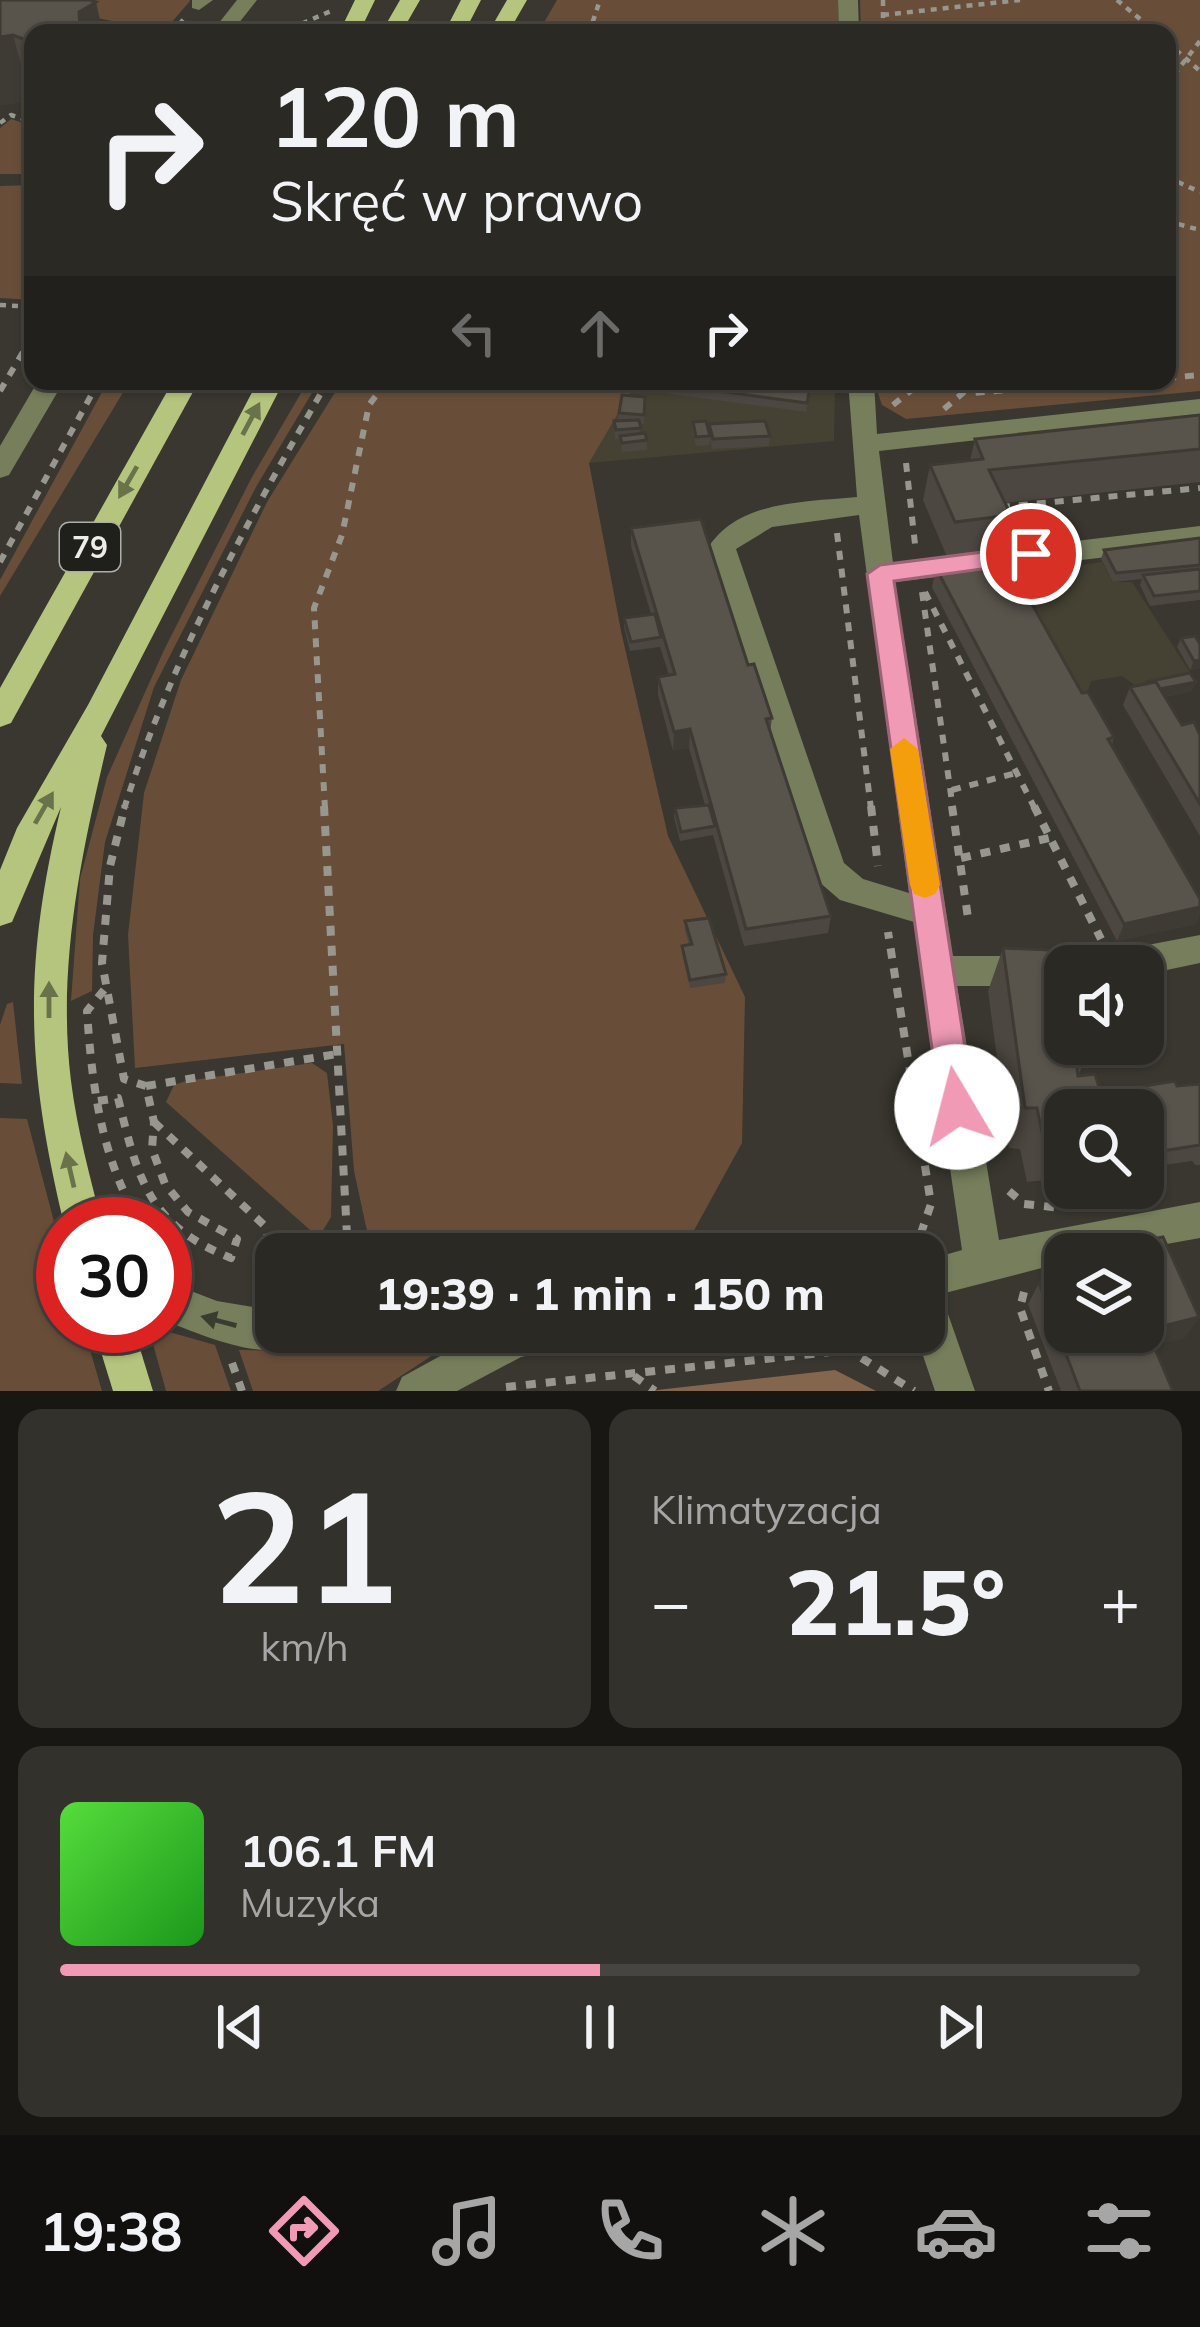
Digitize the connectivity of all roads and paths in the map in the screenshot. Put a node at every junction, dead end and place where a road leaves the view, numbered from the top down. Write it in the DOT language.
graph roads {
  1 [pos="247,0"];
  2 [pos="336,0"];
  3 [pos="883,0"];
  4 [pos="1020,0"];
  5 [pos="1117,0"];
  6 [pos="883,15"];
  7 [pos="228,24"];
  8 [pos="301,24"];
  9 [pos="883,24"];
  10 [pos="1145,24"];
  11 [pos="1200,41"];
  12 [pos="1176,49"];
  13 [pos="1186,58"];
  14 [pos="1200,61"];
  15 [pos="1200,71"];
  16 [pos="1176,72"];
  17 [pos="24,351"];
  18 [pos="46,390"];
  19 [pos="94,390"];
  20 [pos="181,390"];
  21 [pos="267,390"];
  22 [pos="323,390"];
  23 [pos="381,390"];
  24 [pos="861,390"];
  25 [pos="912,390"];
  26 [pos="964,390"];
  27 [pos="1010,390"];
  28 [pos="0,391"];
  29 [pos="893,405"];
  30 [pos="1200,406"];
  31 [pos="864,445"];
  32 [pos="912,452"];
  33 [pos="0,470"];
  34 [pos="1200,488"];
  35 [pos="871,504"];
  36 [pos="834,509"];
  37 [pos="1200,536"];
  38 [pos="1012,557"];
  39 [pos="0,562"];
  40 [pos="919,570"];
  41 [pos="880,574"];
  42 [pos="100,710"];
  43 [pos="0,716"];
  44 [pos="1016,773"];
  45 [pos="952,790"];
  46 [pos="1049,838"];
  47 [pos="961,858"];
  48 [pos="884,900"];
  49 [pos="0,913"];
  50 [pos="929,913"];
  51 [pos="1105,945"];
  52 [pos="1200,949"];
  53 [pos="1164,951"];
  54 [pos="937,971"];
  55 [pos="975,971"];
  56 [pos="1044,971"];
  57 [pos="104,990"];
  58 [pos="338,1054"];
  59 [pos="146,1086"];
  60 [pos="98,1101"];
  61 [pos="154,1122"];
  62 [pos="1003,1181"];
  63 [pos="77,1197"];
  64 [pos="122,1197"];
  65 [pos="1044,1206"];
  66 [pos="1200,1220"];
  67 [pos="268,1233"];
  68 [pos="347,1233"];
  69 [pos="921,1233"];
  70 [pos="983,1264"];
  71 [pos="945,1274"];
  72 [pos="1026,1284"];
  73 [pos="192,1311"];
  74 [pos="255,1315"];
  75 [pos="121,1353"];
  76 [pos="495,1353"];
  77 [pos="942,1353"];
  78 [pos="631,1374"];
  79 [pos="133,1391"];
  80 [pos="416,1391"];
  81 [pos="491,1391"];
  82 [pos="655,1391"];
  83 [pos="914,1391"];
  84 [pos="955,1391"];
  85 [pos="1049,1391"];
  1 -- 7 [label="street"];
  2 -- 8 [label="path"];
  3 -- 6 [label="path"];
  4 -- 6 [label="path"];
  5 -- 10 [label="path"];
  6 -- 9 [label="path"];
  11 -- 13 [label="path"];
  12 -- 13 [label="path"];
  13 -- 14 [label="path"];
  13 -- 15 [label="path"];
  13 -- 16 [label="path"];
  17 -- 28 [label="path"];
  18 -- 33 [label="street"];
  19 -- 39 [label="path"];
  20 -- 43 [label="main road, 79, one-way"];
  42 -- 21 [label="main road, 79, one-way"];
  22 -- 57 [label="path"];
  23 -- 58 [label="path"];
  24 -- 31 [label="street"];
  25 -- 29 [label="path"];
  26 -- 27 [label="path"];
  30 -- 31 [label="street"];
  31 -- 35 [label="street"];
  32 -- 40 [label="path"];
  34 -- 38 [label="path"];
  35 -- 36 [label="street"];
  35 -- 41 [label="street"];
  36 -- 48 [label="path"];
  36 -- 48 [label="street"];
  37 -- 38 [label="street"];
  38 -- 40 [label="street"];
  40 -- 41 [label="street"];
  41 -- 50 [label="street"];
  49 -- 42 [label="main road, 79, one-way"];
  63 -- 42 [label="main road, one-way"];
  44 -- 45 [label="path"];
  44 -- 45 [label="path"];
  44 -- 46 [label="path"];
  45 -- 47 [label="path"];
  46 -- 47 [label="path"];
  46 -- 51 [label="path"];
  47 -- 55 [label="path"];
  48 -- 50 [label="street"];
  48 -- 69 [label="path"];
  50 -- 54 [label="street"];
  52 -- 53 [label="street"];
  54 -- 55 [label="street"];
  54 -- 70 [label="street"];
  55 -- 56 [label="street"];
  57 -- 59 [label="path"];
  57 -- 60 [label="path"];
  58 -- 59 [label="path"];
  58 -- 68 [label="path"];
  59 -- 61 [label="path"];
  60 -- 61 [label="path"];
  60 -- 64 [label="path"];
  61 -- 67 [label="path"];
  62 -- 65 [label="path"];
  66 -- 70 [label="street"];
  70 -- 71 [label="street"];
  72 -- 85 [label="path"];
  74 -- 73 [label="street, one-way"];
  75 -- 79 [label="main road"];
  76 -- 80 [label="street"];
  77 -- 84 [label="street"];
  78 -- 81 [label="path"];
  78 -- 82 [label="path"];
  78 -- 83 [label="path"];
}
